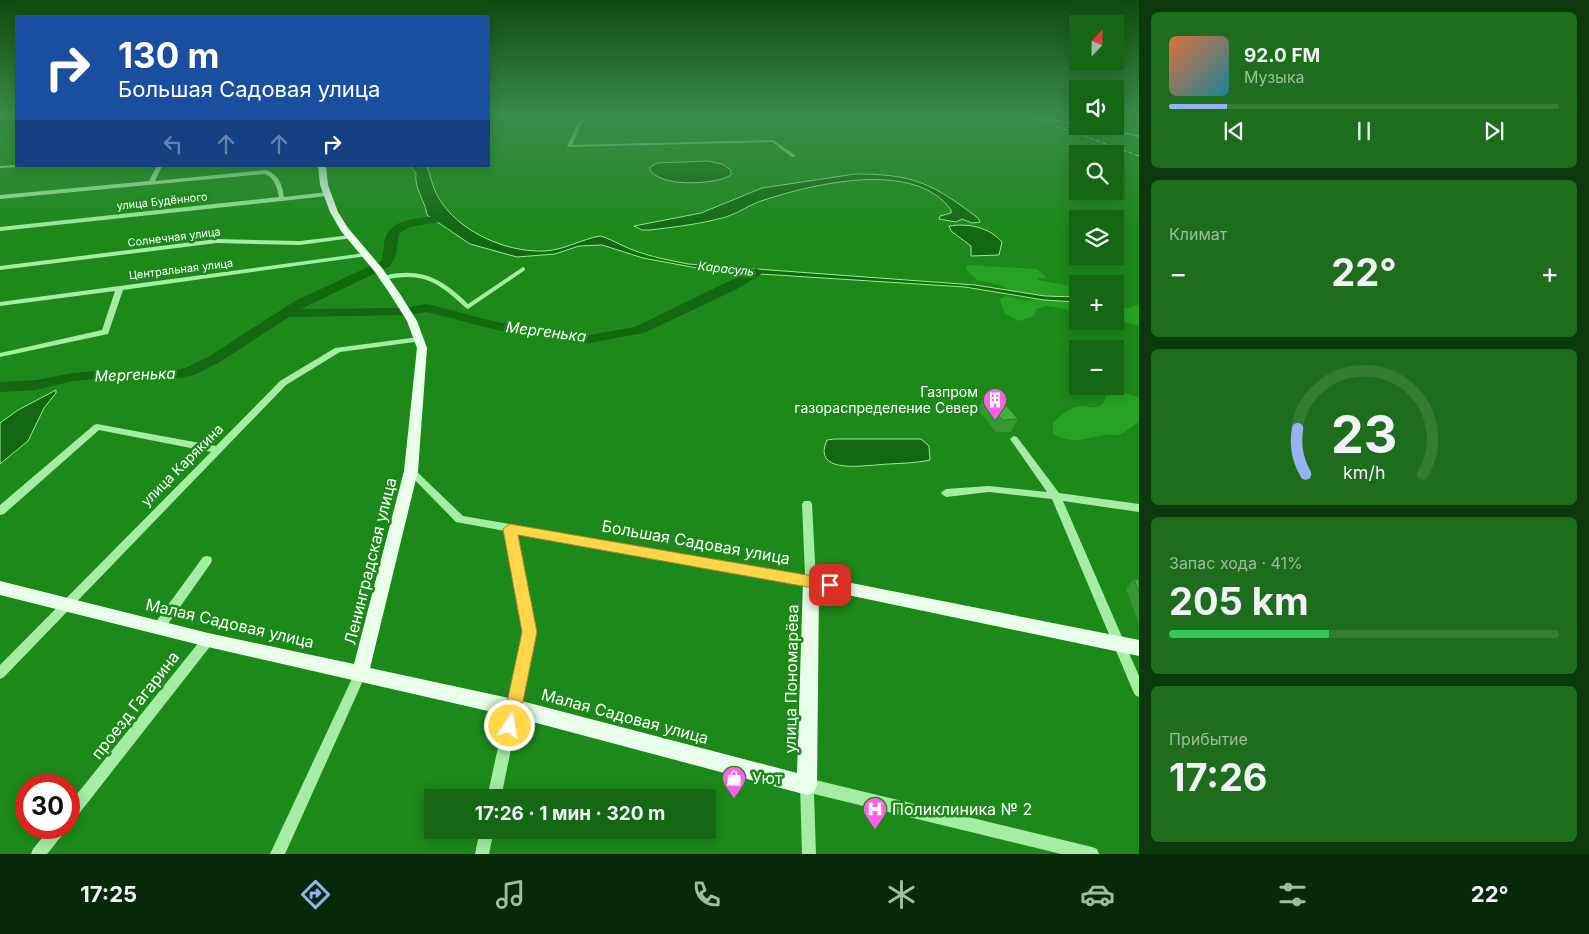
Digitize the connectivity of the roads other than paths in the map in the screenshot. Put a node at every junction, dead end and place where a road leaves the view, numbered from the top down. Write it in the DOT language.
graph roads {
  1 [pos="791,154"];
  2 [pos="794,156"];
  3 [pos="15,166"];
  4 [pos="0,167"];
  5 [pos="159,167"];
  6 [pos="322,167"];
  7 [pos="151,183"];
  8 [pos="327,194"];
  9 [pos="0,198"];
  10 [pos="282,199"];
  11 [pos="0,229"];
  12 [pos="351,237"];
  13 [pos="365,255"];
  14 [pos="0,268"];
  15 [pos="524,269"];
  16 [pos="379,270"];
  17 [pos="120,286"];
  18 [pos="0,304"];
  19 [pos="419,339"];
  20 [pos="0,355"];
  21 [pos="1014,439"];
  22 [pos="218,450"];
  23 [pos="411,471"];
  24 [pos="946,492"];
  25 [pos="1056,496"];
  26 [pos="807,504"];
  27 [pos="1139,508"];
  28 [pos="0,511"];
  29 [pos="510,529"];
  30 [pos="207,560"];
  31 [pos="811,581"];
  32 [pos="0,588"];
  33 [pos="66,604"];
  34 [pos="159,627"];
  35 [pos="208,640"];
  36 [pos="1120,644"];
  37 [pos="1139,648"];
  38 [pos="0,673"];
  39 [pos="360,674"];
  40 [pos="1139,691"];
  41 [pos="514,708"];
  42 [pos="807,785"];
  43 [pos="496,789"];
  44 [pos="80,801"];
  45 [pos="50,839"];
  46 [pos="485,839"];
  47 [pos="38,854"];
  48 [pos="277,854"];
  49 [pos="482,854"];
  50 [pos="809,854"];
  51 [pos="1092,854"];
  1 -- 2 [label="street"];
  3 -- 4 [label="street"];
  5 -- 7 [label="street"];
  6 -- 8 [label="main road, Ленинградская улица"];
  7 -- 9 [label="street"];
  7 -- 10 [label="street"];
  8 -- 10 [label="street, улица Будённого"];
  8 -- 12 [label="main road, Ленинградская улица"];
  10 -- 11 [label="street, улица Будённого"];
  12 -- 13 [label="main road, Ленинградская улица"];
  12 -- 14 [label="street, Солнечная улица"];
  13 -- 16 [label="main road, Ленинградская улица"];
  13 -- 17 [label="street, Центральная улица"];
  15 -- 16 [label="street"];
  16 -- 19 [label="main road, Ленинградская улица"];
  17 -- 18 [label="street, Центральная улица"];
  17 -- 20 [label="street"];
  19 -- 22 [label="street, улица Карякина"];
  19 -- 23 [label="main road, Ленинградская улица"];
  21 -- 25 [label="street"];
  22 -- 28 [label="street"];
  22 -- 33 [label="street, улица Карякина"];
  23 -- 29 [label="street, Большая Садовая улица"];
  23 -- 39 [label="main road, Ленинградская улица"];
  24 -- 25 [label="street"];
  25 -- 27 [label="street"];
  25 -- 36 [label="street"];
  26 -- 31 [label="street, улица Пономарёва"];
  29 -- 31 [label="street, Большая Садовая улица"];
  29 -- 41 [label="street"];
  30 -- 34 [label="street"];
  31 -- 36 [label="main road, Большая Садовая улица"];
  31 -- 42 [label="main road, улица Пономарёва"];
  32 -- 33 [label="main road, Малая Садовая улица"];
  33 -- 34 [label="main road, Малая Садовая улица"];
  33 -- 38 [label="street, улица Карякина"];
  34 -- 35 [label="main road, Малая Садовая улица"];
  35 -- 39 [label="main road, Малая Садовая улица"];
  35 -- 44 [label="street, проезд Гагарина"];
  36 -- 37 [label="main road, Большая Садовая улица"];
  36 -- 40 [label="street"];
  39 -- 41 [label="main road, Малая Садовая улица"];
  39 -- 48 [label="street, Ленинградская улица"];
  41 -- 42 [label="main road, Малая Садовая улица"];
  41 -- 43 [label="street"];
  42 -- 50 [label="street, улица Пономарёва"];
  42 -- 51 [label="street, Малая Садовая улица"];
  45 -- 47 [label="street"];
  46 -- 49 [label="street"];
}
